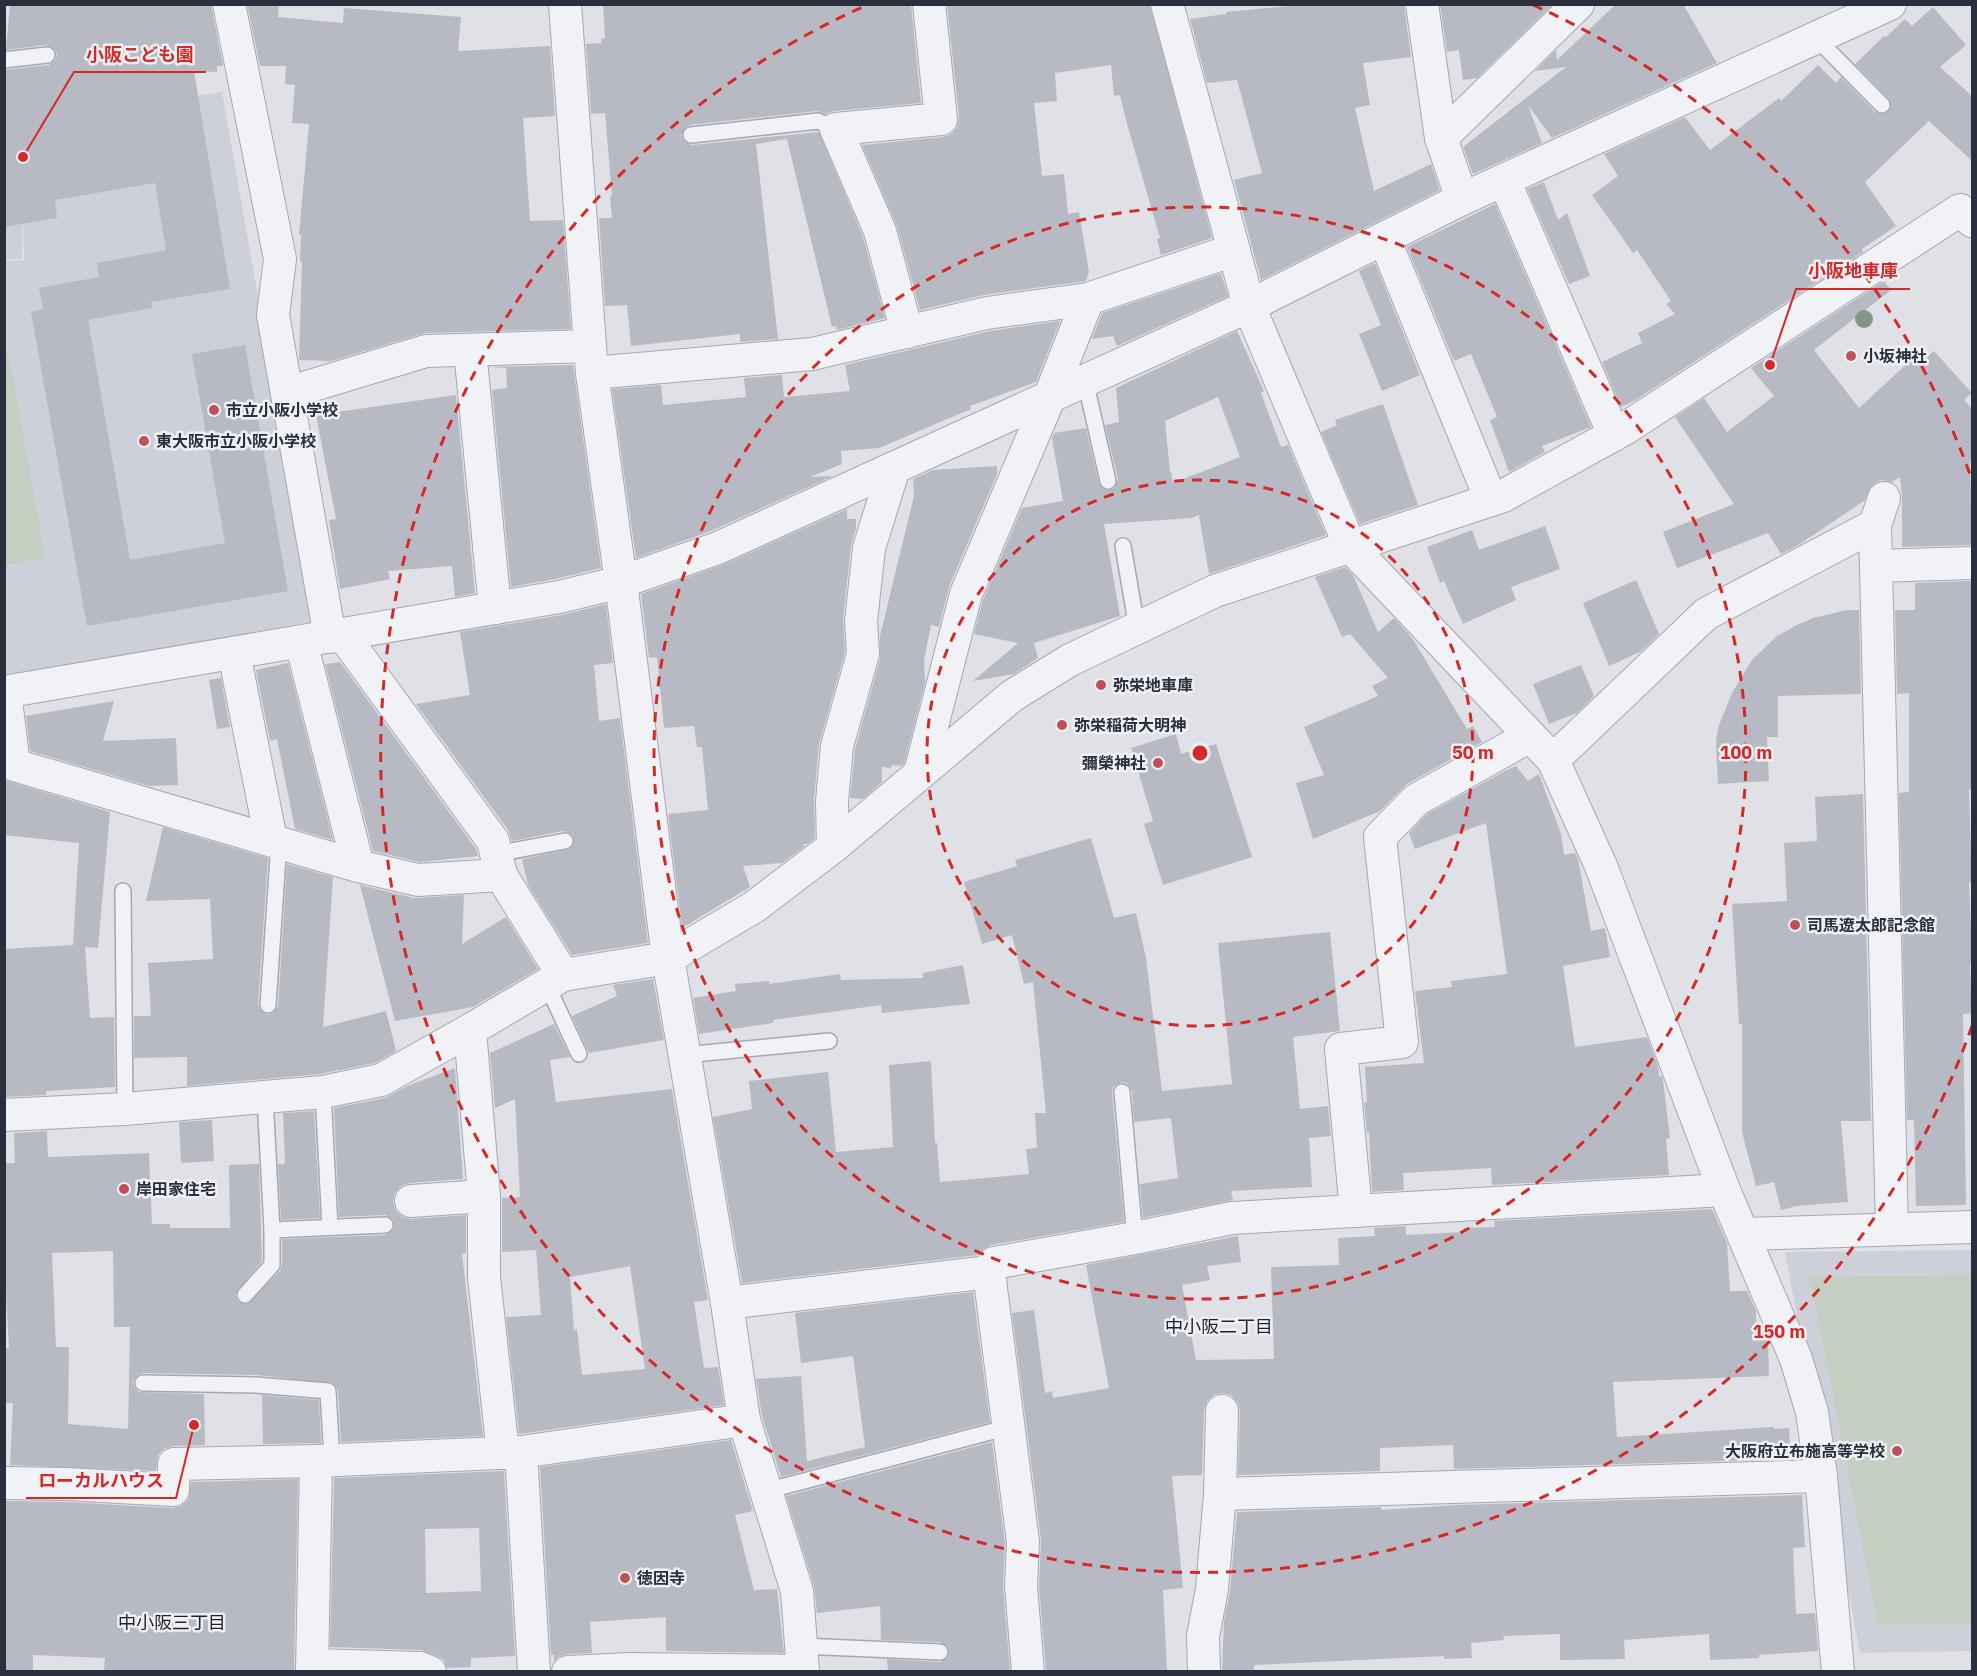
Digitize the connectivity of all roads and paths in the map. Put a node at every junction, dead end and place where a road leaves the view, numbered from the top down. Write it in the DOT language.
graph roads {
  1 [pos="229,4"];
  2 [pos="565,4"];
  3 [pos="929,4"];
  4 [pos="1174,4"];
  5 [pos="1422,4"];
  6 [pos="1578,4"];
  7 [pos="1890,4"];
  8 [pos="1168,5"];
  9 [pos="1816,38"];
  10 [pos="47,55"];
  11 [pos="4,60"];
  12 [pos="1881,105"];
  13 [pos="837,129"];
  14 [pos="691,135"];
  15 [pos="1441,138"];
  16 [pos="1504,180"];
  17 [pos="1461,200"];
  18 [pos="1972,221"];
  19 [pos="1384,238"];
  20 [pos="1234,250"];
  21 [pos="1088,299"];
  22 [pos="1250,306"];
  23 [pos="907,332"];
  24 [pos="470,350"];
  25 [pos="591,359"];
  26 [pos="1085,380"];
  27 [pos="286,393"];
  28 [pos="1050,396"];
  29 [pos="1614,435"];
  30 [pos="894,468"];
  31 [pos="1108,482"];
  32 [pos="1491,500"];
  33 [pos="1123,546"];
  34 [pos="1350,546"];
  35 [pos="1972,563"];
  36 [pos="1876,566"];
  37 [pos="621,582"];
  38 [pos="495,608"];
  39 [pos="1137,628"];
  40 [pos="325,638"];
  41 [pos="234,654"];
  42 [pos="5,692"];
  43 [pos="1530,736"];
  44 [pos="1553,760"];
  45 [pos="920,773"];
  46 [pos="565,840"];
  47 [pos="275,841"];
  48 [pos="833,846"];
  49 [pos="499,865"];
  50 [pos="358,866"];
  51 [pos="123,891"];
  52 [pos="668,958"];
  53 [pos="555,980"];
  54 [pos="268,1005"];
  55 [pos="470,1030"];
  56 [pos="828,1041"];
  57 [pos="579,1054"];
  58 [pos="684,1055"];
  59 [pos="322,1092"];
  60 [pos="1122,1092"];
  61 [pos="265,1097"];
  62 [pos="125,1109"];
  63 [pos="4,1115"];
  64 [pos="1724,1190"];
  65 [pos="484,1196"];
  66 [pos="411,1201"];
  67 [pos="1356,1211"];
  68 [pos="385,1225"];
  69 [pos="330,1227"];
  70 [pos="1972,1227"];
  71 [pos="1892,1229"];
  72 [pos="272,1230"];
  73 [pos="1744,1234"];
  74 [pos="1135,1238"];
  75 [pos="988,1272"];
  76 [pos="245,1294"];
  77 [pos="727,1303"];
  78 [pos="143,1383"];
  79 [pos="1222,1411"];
  80 [pos="744,1420"];
  81 [pos="1009,1427"];
  82 [pos="512,1452"];
  83 [pos="324,1461"];
  84 [pos="1821,1476"];
  85 [pos="4,1483"];
  86 [pos="766,1491"];
  87 [pos="1220,1494"];
  88 [pos="940,1652"];
  89 [pos="803,1663"];
  90 [pos="313,1668"];
  91 [pos="430,1671"];
  92 [pos="534,1671"];
  93 [pos="568,1671"];
  94 [pos="1028,1671"];
  95 [pos="1204,1671"];
  96 [pos="1838,1671"];
  1 -- 27 [label="street"];
  2 -- 25 [label="street"];
  3 -- 13 [label="street"];
  4 -- 8 [label="street"];
  5 -- 15 [label="street"];
  6 -- 15 [label="street"];
  7 -- 9 [label="street"];
  8 -- 20 [label="street"];
  9 -- 12 [label="lane"];
  9 -- 16 [label="street"];
  10 -- 11 [label="lane"];
  13 -- 14 [label="lane"];
  13 -- 23 [label="street"];
  15 -- 17 [label="street"];
  16 -- 17 [label="street"];
  16 -- 29 [label="street"];
  17 -- 19 [label="street"];
  18 -- 29 [label="street"];
  19 -- 22 [label="street"];
  19 -- 32 [label="street"];
  20 -- 21 [label="street"];
  20 -- 22 [label="street"];
  21 -- 23 [label="street"];
  21 -- 28 [label="street"];
  22 -- 26 [label="street"];
  22 -- 34 [label="street"];
  23 -- 25 [label="street"];
  24 -- 25 [label="street"];
  24 -- 27 [label="street"];
  24 -- 38 [label="street"];
  25 -- 37 [label="street"];
  26 -- 28 [label="street"];
  26 -- 31 [label="lane"];
  27 -- 40 [label="street"];
  28 -- 30 [label="street"];
  28 -- 45 [label="street"];
  29 -- 32 [label="street"];
  30 -- 37 [label="street"];
  30 -- 48 [label="street"];
  32 -- 34 [label="street"];
  33 -- 39 [label="lane"];
  34 -- 39 [label="street"];
  34 -- 43 [label="street"];
  35 -- 36 [label="street"];
  36 -- 44 [label="street"];
  36 -- 71 [label="street"];
  37 -- 38 [label="street"];
  37 -- 52 [label="street"];
  38 -- 40 [label="street"];
  39 -- 45 [label="street"];
  40 -- 41 [label="street"];
  40 -- 49 [label="street"];
  40 -- 50 [label="street"];
  41 -- 42 [label="street"];
  41 -- 47 [label="street"];
  42 -- 47 [label="street"];
  43 -- 44 [label="street"];
  43 -- 67 [label="street"];
  44 -- 64 [label="street"];
  45 -- 48 [label="street"];
  46 -- 49 [label="lane"];
  47 -- 50 [label="street"];
  47 -- 54 [label="lane"];
  48 -- 52 [label="street"];
  49 -- 50 [label="street"];
  49 -- 53 [label="street"];
  51 -- 62 [label="lane"];
  52 -- 53 [label="street"];
  52 -- 58 [label="street"];
  53 -- 55 [label="street"];
  53 -- 57 [label="lane"];
  55 -- 59 [label="street"];
  55 -- 65 [label="street"];
  56 -- 58 [label="lane"];
  58 -- 77 [label="street"];
  59 -- 61 [label="street"];
  59 -- 69 [label="lane"];
  60 -- 74 [label="lane"];
  61 -- 62 [label="street"];
  61 -- 72 [label="lane"];
  62 -- 63 [label="street"];
  64 -- 67 [label="street"];
  64 -- 73 [label="street"];
  65 -- 66 [label="street"];
  65 -- 82 [label="street"];
  67 -- 74 [label="street"];
  68 -- 69 [label="lane"];
  69 -- 72 [label="lane"];
  70 -- 71 [label="street"];
  71 -- 73 [label="street"];
  72 -- 76 [label="lane"];
  73 -- 84 [label="street"];
  74 -- 75 [label="street"];
  75 -- 77 [label="street"];
  75 -- 81 [label="street"];
  77 -- 80 [label="street"];
  78 -- 83 [label="lane"];
  79 -- 87 [label="street"];
  80 -- 82 [label="street"];
  80 -- 86 [label="street"];
  81 -- 86 [label="lane"];
  81 -- 94 [label="street"];
  82 -- 83 [label="street"];
  82 -- 92 [label="street"];
  83 -- 85 [label="street"];
  83 -- 90 [label="street"];
  84 -- 87 [label="street"];
  84 -- 96 [label="street"];
  86 -- 89 [label="street"];
  87 -- 95 [label="street"];
  88 -- 89 [label="lane"];
  89 -- 93 [label="street"];
  90 -- 91 [label="street"];
}
